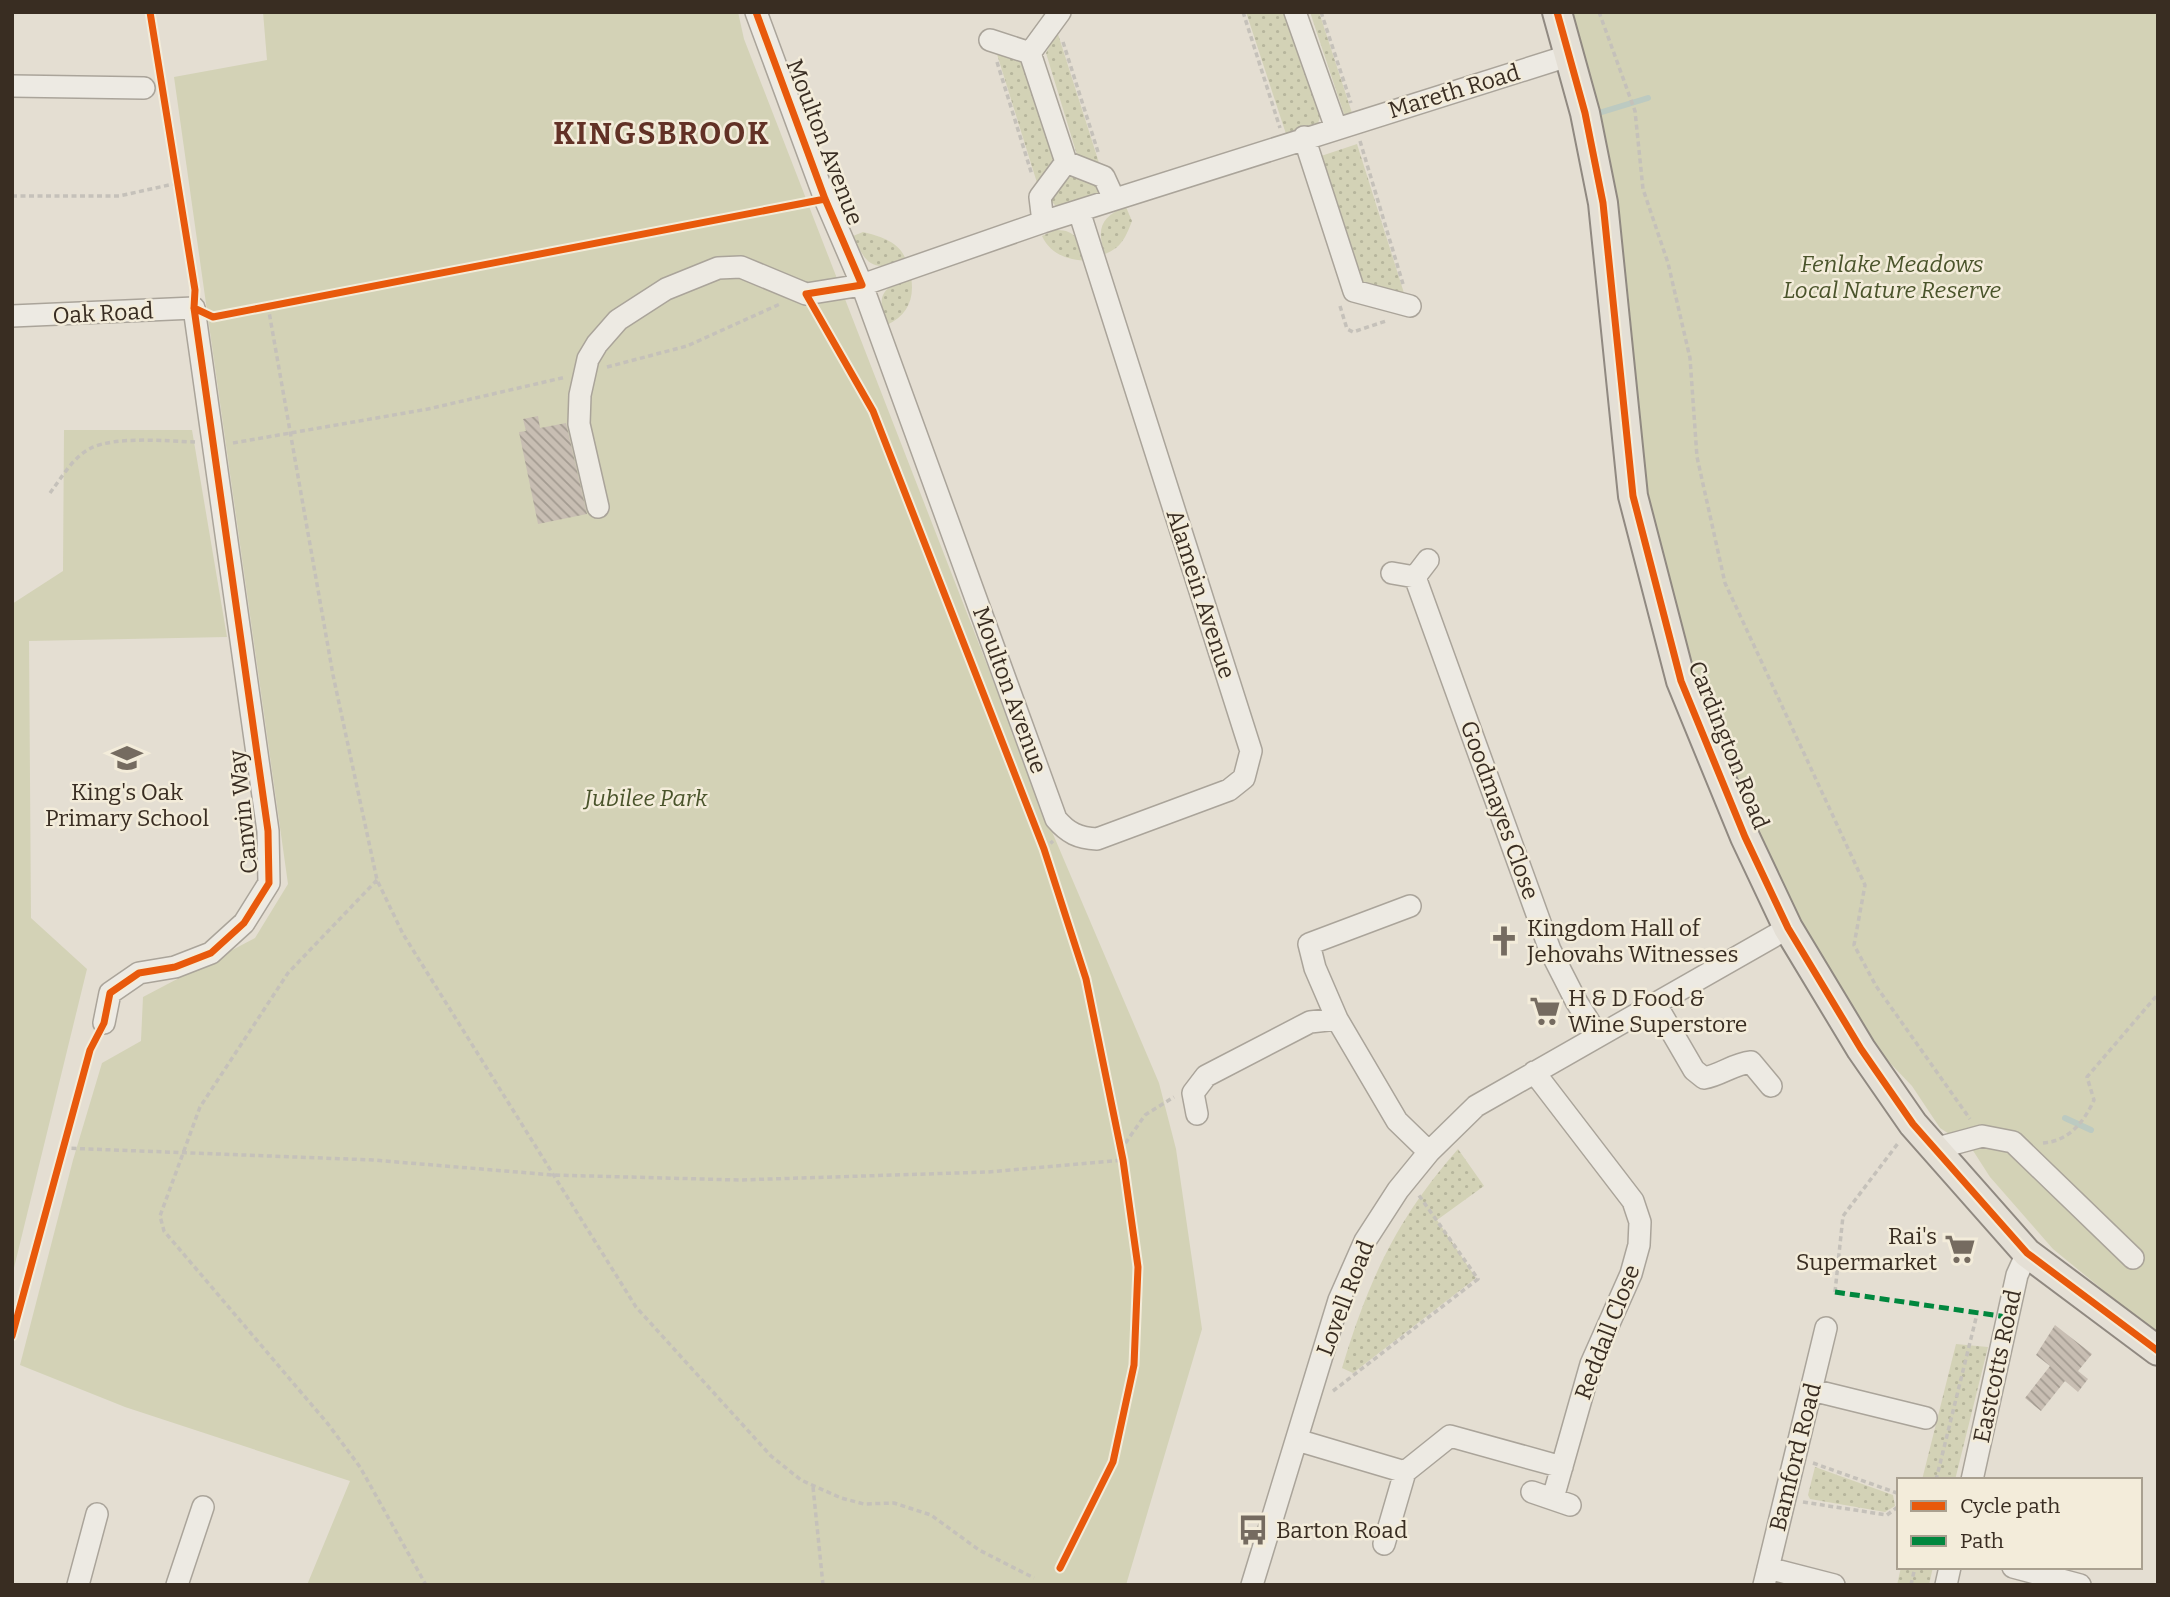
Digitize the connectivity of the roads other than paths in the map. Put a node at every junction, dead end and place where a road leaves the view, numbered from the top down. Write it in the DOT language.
graph roads {
  1 [pos="756,12"];
  2 [pos="1295,12"];
  3 [pos="1557,12"];
  4 [pos="1057,16"];
  5 [pos="990,40"];
  6 [pos="1030,53"];
  7 [pos="1571,55"];
  8 [pos="12,86"];
  9 [pos="144,89"];
  10 [pos="1336,128"];
  11 [pos="1294,140"];
  12 [pos="1066,162"];
  13 [pos="1114,199"];
  14 [pos="1079,211"];
  15 [pos="1042,222"];
  16 [pos="862,285"];
  17 [pos="1410,306"];
  18 [pos="194,308"];
  19 [pos="12,316"];
  20 [pos="598,507"];
  21 [pos="1392,573"];
  22 [pos="1056,819"];
  23 [pos="1410,906"];
  24 [pos="1788,928"];
  25 [pos="1655,1003"];
  26 [pos="1337,1019"];
  27 [pos="104,1023"];
  28 [pos="1598,1036"];
  29 [pos="1534,1072"];
  30 [pos="1771,1086"];
  31 [pos="1197,1114"];
  32 [pos="1934,1150"];
  33 [pos="1429,1152"];
  34 [pos="2027,1253"];
  35 [pos="2133,1258"];
  36 [pos="1826,1328"];
  37 [pos="2158,1351"];
  38 [pos="1812,1390"];
  39 [pos="1926,1418"];
  40 [pos="1297,1440"];
  41 [pos="1562,1467"];
  42 [pos="1405,1472"];
  43 [pos="1972,1478"];
  44 [pos="1532,1492"];
  45 [pos="203,1507"];
  46 [pos="96,1514"];
  47 [pos="1384,1544"];
  48 [pos="2020,1569"];
  49 [pos="1766,1576"];
  50 [pos="78,1585"];
  51 [pos="177,1585"];
  52 [pos="1252,1585"];
  53 [pos="1834,1585"];
  54 [pos="2080,1585"];
  1 -- 16 [label="street, Moulton Avenue"];
  2 -- 10 [label="street"];
  3 -- 7 [label="main road, Cardington Road"];
  4 -- 6 [label="street"];
  5 -- 6 [label="street"];
  6 -- 12 [label="street"];
  7 -- 10 [label="street, Mareth Road"];
  7 -- 24 [label="main road, Cardington Road"];
  8 -- 9 [label="street"];
  10 -- 11 [label="street, Mareth Road"];
  11 -- 13 [label="street, Mareth Road"];
  11 -- 17 [label="street"];
  12 -- 13 [label="street"];
  12 -- 15 [label="street"];
  13 -- 14 [label="street, Mareth Road"];
  14 -- 15 [label="street, Mareth Road"];
  14 -- 22 [label="street, Alamein Avenue"];
  15 -- 16 [label="street, Mareth Road"];
  16 -- 20 [label="street, Mareth Road"];
  16 -- 22 [label="street, Moulton Avenue"];
  18 -- 19 [label="street, Oak Road"];
  18 -- 27 [label="street, Canvin Way"];
  21 -- 28 [label="street, Goodmayes Close"];
  23 -- 26 [label="street"];
  24 -- 25 [label="street, Lovell Road"];
  24 -- 32 [label="main road, Cardington Road"];
  25 -- 28 [label="street, Lovell Road"];
  25 -- 30 [label="street"];
  26 -- 31 [label="street"];
  26 -- 33 [label="street"];
  28 -- 29 [label="street, Lovell Road"];
  29 -- 33 [label="street, Lovell Road"];
  29 -- 41 [label="street, Reddall Close"];
  32 -- 34 [label="main road, Cardington Road"];
  32 -- 35 [label="street"];
  33 -- 40 [label="street, Lovell Road"];
  34 -- 37 [label="main road, Cardington Road"];
  34 -- 43 [label="street, Eastcotts Road"];
  36 -- 38 [label="street, Bamford Road"];
  38 -- 39 [label="street"];
  38 -- 49 [label="street, Bamford Road"];
  40 -- 42 [label="street"];
  40 -- 52 [label="street, Lovell Road"];
  41 -- 42 [label="street"];
  41 -- 44 [label="street, Reddall Close"];
  42 -- 47 [label="street"];
  45 -- 51 [label="street"];
  46 -- 50 [label="street"];
  48 -- 54 [label="street"];
  49 -- 53 [label="street"];
}
